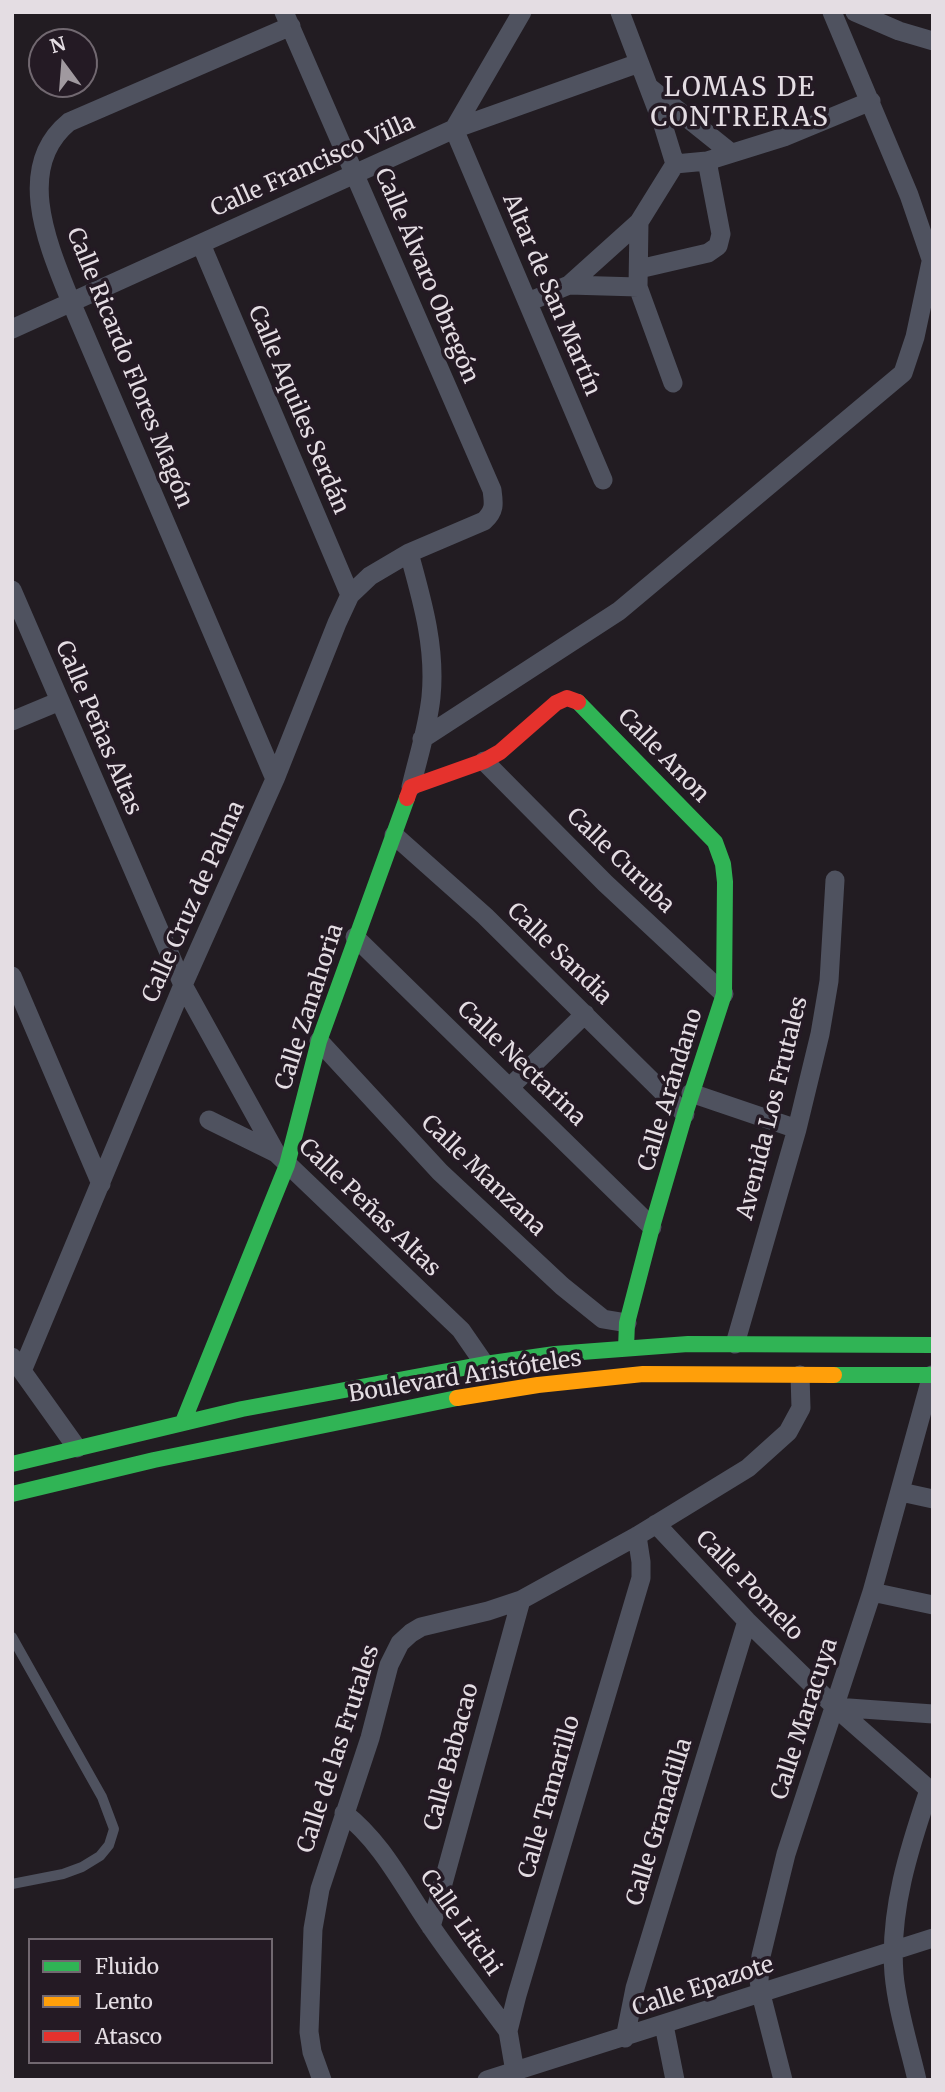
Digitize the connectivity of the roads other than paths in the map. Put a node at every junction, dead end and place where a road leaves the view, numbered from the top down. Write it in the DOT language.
graph roads {
  1 [pos="522,12"];
  2 [pos="832,12"];
  3 [pos="855,12"];
  4 [pos="622,15"];
  5 [pos="287,19"];
  6 [pos="933,41"];
  7 [pos="639,63"];
  8 [pos="649,87"];
  9 [pos="871,102"];
  10 [pos="454,129"];
  11 [pos="731,153"];
  12 [pos="707,161"];
  13 [pos="674,164"];
  14 [pos="356,174"];
  15 [pos="639,222"];
  16 [pos="201,244"];
  17 [pos="932,264"];
  18 [pos="638,278"];
  19 [pos="569,285"];
  20 [pos="71,302"];
  21 [pos="527,302"];
  22 [pos="12,329"];
  23 [pos="673,383"];
  24 [pos="603,480"];
  25 [pos="484,521"];
  26 [pos="409,553"];
  27 [pos="12,590"];
  28 [pos="350,596"];
  29 [pos="60,701"];
  30 [pos="12,721"];
  31 [pos="422,739"];
  32 [pos="484,761"];
  33 [pos="275,779"];
  34 [pos="411,787"];
  35 [pos="394,835"];
  36 [pos="715,842"];
  37 [pos="835,880"];
  38 [pos="355,937"];
  39 [pos="12,976"];
  40 [pos="183,985"];
  41 [pos="724,994"];
  42 [pos="585,1014"];
  43 [pos="319,1041"];
  44 [pos="510,1087"];
  45 [pos="691,1093"];
  46 [pos="685,1114"];
  47 [pos="209,1120"];
  48 [pos="797,1129"];
  49 [pos="281,1159"];
  50 [pos="101,1184"];
  51 [pos="652,1227"];
  52 [pos="627,1323"];
  53 [pos="735,1344"];
  54 [pos="933,1345"];
  55 [pos="626,1348"];
  56 [pos="17,1364"];
  57 [pos="485,1364"];
  58 [pos="800,1375"];
  59 [pos="932,1375"];
  60 [pos="501,1391"];
  61 [pos="183,1422"];
  62 [pos="77,1448"];
  63 [pos="12,1464"];
  64 [pos="901,1492"];
  65 [pos="12,1494"];
  66 [pos="933,1499"];
  67 [pos="656,1524"];
  68 [pos="637,1536"];
  69 [pos="872,1592"];
  70 [pos="521,1600"];
  71 [pos="933,1605"];
  72 [pos="747,1621"];
  73 [pos="12,1637"];
  74 [pos="835,1707"];
  75 [pos="933,1714"];
  76 [pos="931,1791"];
  77 [pos="344,1813"];
  78 [pos="12,1884"];
  79 [pos="431,1927"];
  80 [pos="933,1938"];
  81 [pos="893,1952"];
  82 [pos="761,1994"];
  83 [pos="664,2025"];
  84 [pos="508,2031"];
  85 [pos="625,2038"];
  86 [pos="515,2072"];
  87 [pos="493,2079"];
  88 [pos="322,2080"];
  89 [pos="675,2080"];
  90 [pos="783,2080"];
  91 [pos="917,2080"];
  1 -- 10 [label="street"];
  2 -- 9 [label="street"];
  3 -- 6 [label="street"];
  4 -- 7 [label="street"];
  5 -- 14 [label="street, Calle Álvaro Obregón"];
  5 -- 20 [label="street, Calle Ricardo Flores Magón"];
  7 -- 8 [label="street"];
  7 -- 10 [label="street, Calle Francisco Villa"];
  8 -- 11 [label="street"];
  8 -- 13 [label="street"];
  9 -- 11 [label="street"];
  9 -- 17 [label="street"];
  10 -- 14 [label="street, Calle Francisco Villa"];
  10 -- 21 [label="street, Altar de San Martín"];
  11 -- 12 [label="street"];
  12 -- 13 [label="street"];
  12 -- 18 [label="street"];
  13 -- 15 [label="street"];
  14 -- 16 [label="street, Calle Francisco Villa"];
  14 -- 25 [label="street, Calle Álvaro Obregón"];
  15 -- 18 [label="street"];
  15 -- 19 [label="street"];
  16 -- 20 [label="street, Calle Francisco Villa"];
  16 -- 28 [label="street, Calle Aquiles Serdán"];
  17 -- 31 [label="street"];
  18 -- 19 [label="street"];
  18 -- 23 [label="street"];
  19 -- 21 [label="street"];
  20 -- 22 [label="street, Calle Francisco Villa"];
  20 -- 33 [label="street, Calle Ricardo Flores Magón"];
  21 -- 24 [label="street, Altar de San Martín"];
  25 -- 26 [label="street, Calle Cruz de Palma"];
  26 -- 28 [label="street, Calle Cruz de Palma"];
  26 -- 31 [label="street"];
  27 -- 29 [label="street, Calle Peñas Altas"];
  28 -- 33 [label="street, Calle Cruz de Palma"];
  29 -- 30 [label="street"];
  29 -- 40 [label="street, Calle Peñas Altas"];
  31 -- 34 [label="street"];
  32 -- 34 [label="street"];
  32 -- 36 [label="street, Calle Anon"];
  32 -- 41 [label="street, Calle Curuba"];
  33 -- 40 [label="street, Calle Cruz de Palma"];
  34 -- 35 [label="street, Calle Zanahoria"];
  35 -- 38 [label="street, Calle Zanahoria"];
  35 -- 42 [label="street, Calle Sandia"];
  36 -- 41 [label="street, Calle Arándano"];
  37 -- 48 [label="street, Avenida Los Frutales"];
  38 -- 43 [label="street, Calle Zanahoria"];
  38 -- 44 [label="street, Calle Nectarina"];
  39 -- 50 [label="street"];
  40 -- 49 [label="street, Calle Peñas Altas"];
  40 -- 50 [label="street, Calle Cruz de Palma"];
  41 -- 45 [label="street, Calle Arándano"];
  42 -- 44 [label="street"];
  42 -- 46 [label="street, Calle Sandia"];
  43 -- 49 [label="street, Calle Zanahoria"];
  43 -- 52 [label="street, Calle Manzana"];
  44 -- 51 [label="street, Calle Nectarina"];
  45 -- 46 [label="street, Calle Arándano"];
  45 -- 48 [label="street"];
  46 -- 51 [label="street, Calle Arándano"];
  47 -- 49 [label="street"];
  48 -- 53 [label="street, Avenida Los Frutales"];
  49 -- 57 [label="street, Calle Peñas Altas"];
  49 -- 61 [label="street, Calle Zanahoria"];
  50 -- 56 [label="street, Calle Cruz de Palma"];
  51 -- 52 [label="street, Calle Arándano"];
  52 -- 55 [label="street, Calle Arándano"];
  53 -- 54 [label="street, Boulevard Aristóteles"];
  53 -- 55 [label="street, Boulevard Aristóteles"];
  55 -- 57 [label="street, Boulevard Aristóteles"];
  56 -- 62 [label="street"];
  57 -- 60 [label="street, Calle Peñas Altas"];
  57 -- 61 [label="street, Boulevard Aristóteles"];
  58 -- 59 [label="street, Boulevard Aristóteles"];
  58 -- 60 [label="street, Boulevard Aristóteles"];
  58 -- 67 [label="street, Calle de las Frutales"];
  59 -- 64 [label="street, Calle Maracuya"];
  60 -- 65 [label="street, Boulevard Aristóteles"];
  61 -- 62 [label="street, Boulevard Aristóteles"];
  62 -- 63 [label="street, Boulevard Aristóteles"];
  64 -- 66 [label="street"];
  64 -- 69 [label="street, Calle Maracuya"];
  67 -- 68 [label="street, Calle de las Frutales"];
  67 -- 72 [label="street, Calle Pomelo"];
  68 -- 70 [label="street, Calle de las Frutales"];
  68 -- 84 [label="street, Calle Tamarillo"];
  69 -- 71 [label="street"];
  69 -- 74 [label="street, Calle Maracuya"];
  70 -- 77 [label="street, Calle de las Frutales"];
  70 -- 79 [label="street, Calle Babacao"];
  72 -- 74 [label="street, Calle Pomelo"];
  72 -- 85 [label="street, Calle Granadilla"];
  73 -- 78 [label="lane"];
  74 -- 75 [label="street"];
  74 -- 76 [label="street, Calle Pomelo"];
  74 -- 82 [label="street, Calle Maracuya"];
  76 -- 81 [label="street"];
  77 -- 79 [label="street, Calle Litchi"];
  77 -- 88 [label="street, Calle de las Frutales"];
  79 -- 84 [label="street, Calle Litchi"];
  80 -- 81 [label="street, Calle Epazote"];
  81 -- 82 [label="street, Calle Epazote"];
  81 -- 91 [label="street"];
  82 -- 83 [label="street, Calle Epazote"];
  82 -- 90 [label="street, Calle Maracuya"];
  83 -- 85 [label="street, Calle Epazote"];
  83 -- 89 [label="street"];
  84 -- 86 [label="street, Calle Tamarillo"];
  85 -- 86 [label="street, Calle Epazote"];
  86 -- 87 [label="street, Calle Epazote"];
}
